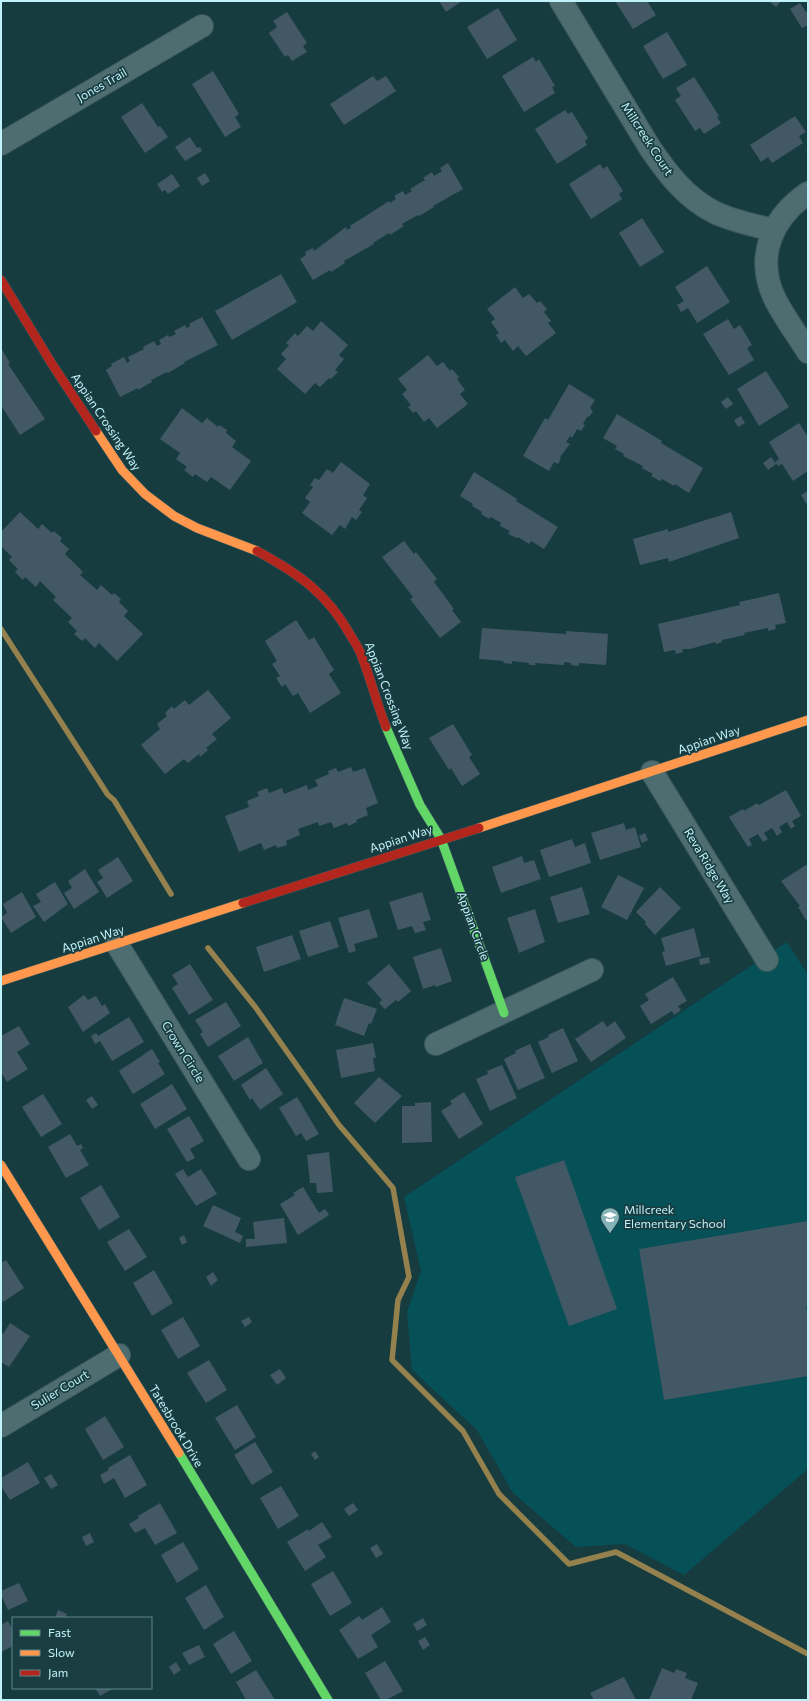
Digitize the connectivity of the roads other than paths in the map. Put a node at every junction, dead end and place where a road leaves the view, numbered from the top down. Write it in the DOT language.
graph roads {
  1 [pos="561,1"];
  2 [pos="202,26"];
  3 [pos="1,144"];
  4 [pos="808,193"];
  5 [pos="773,230"];
  6 [pos="1,280"];
  7 [pos="808,352"];
  8 [pos="808,720"];
  9 [pos="652,772"];
  10 [pos="441,839"];
  11 [pos="117,944"];
  12 [pos="767,960"];
  13 [pos="592,970"];
  14 [pos="1,981"];
  15 [pos="504,1013"];
  16 [pos="436,1044"];
  17 [pos="249,1159"];
  18 [pos="1,1166"];
  19 [pos="119,1355"];
  20 [pos="1,1426"];
  21 [pos="328,1700"];
  1 -- 5 [label="street, Millcreek Court"];
  2 -- 3 [label="street, Jones Trail"];
  4 -- 5 [label="street"];
  5 -- 7 [label="street"];
  6 -- 10 [label="street, Appian Crossing Way"];
  8 -- 9 [label="street, Appian Way"];
  9 -- 10 [label="street, Appian Way"];
  9 -- 12 [label="street, Reva Ridge Way"];
  10 -- 11 [label="street, Appian Way"];
  10 -- 15 [label="street, Appian Circle"];
  11 -- 14 [label="street, Appian Way"];
  11 -- 17 [label="street, Crown Circle"];
  13 -- 15 [label="street"];
  15 -- 16 [label="street"];
  18 -- 19 [label="street, Tatesbrook Drive"];
  19 -- 20 [label="street, Sulier Court"];
  19 -- 21 [label="street, Tatesbrook Drive"];
}
